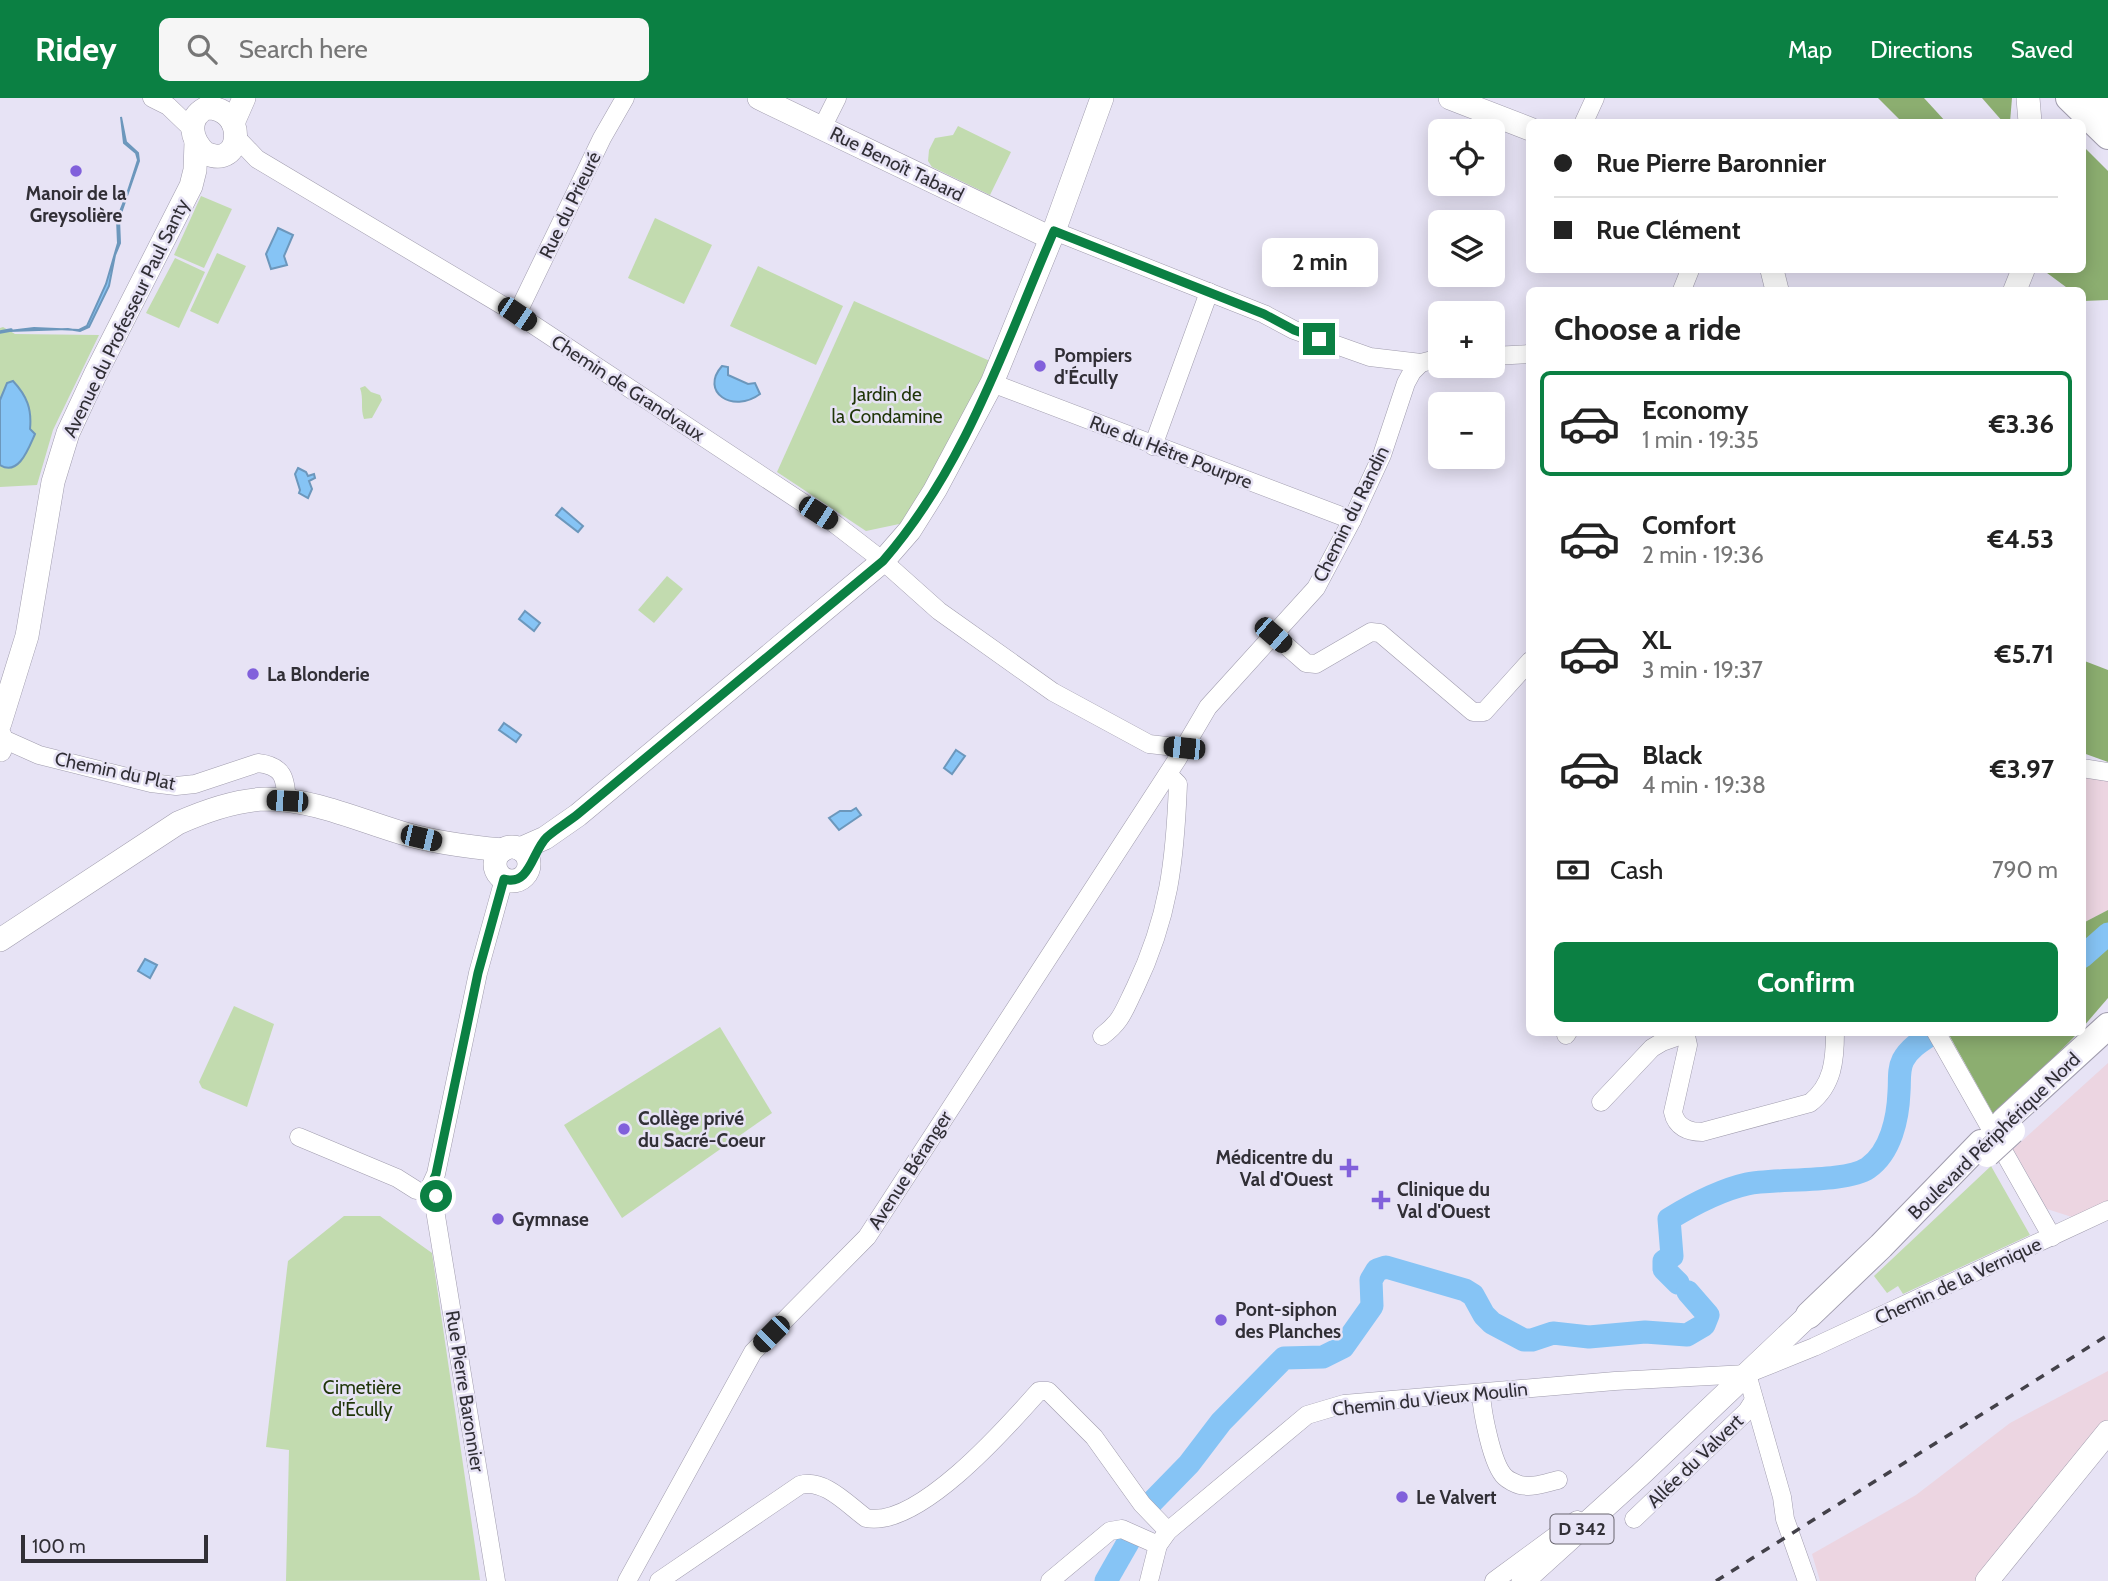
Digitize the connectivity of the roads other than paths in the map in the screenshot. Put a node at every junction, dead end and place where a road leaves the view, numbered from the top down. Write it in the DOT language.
graph roads {
  1 [pos="244,98"];
  2 [pos="625,98"];
  3 [pos="759,98"];
  4 [pos="837,98"];
  5 [pos="1102,98"];
  6 [pos="1450,98"];
  7 [pos="1595,98"];
  8 [pos="2028,98"];
  9 [pos="2099,98"];
  10 [pos="160,102"];
  11 [pos="2108,107"];
  12 [pos="205,118"];
  13 [pos="1585,119"];
  14 [pos="2030,119"];
  15 [pos="2086,120"];
  16 [pos="1526,127"];
  17 [pos="822,128"];
  18 [pos="2086,134"];
  19 [pos="2108,136"];
  20 [pos="237,147"];
  21 [pos="2108,156"];
  22 [pos="191,186"];
  23 [pos="1047,233"];
  24 [pos="1209,292"];
  25 [pos="517,314"];
  26 [pos="1526,354"];
  27 [pos="1505,355"];
  28 [pos="1428,361"];
  29 [pos="1422,363"];
  30 [pos="992,383"];
  31 [pos="1153,446"];
  32 [pos="1352,520"];
  33 [pos="883,561"];
  34 [pos="1273,635"];
  35 [pos="1526,666"];
  36 [pos="4,702"];
  37 [pos="0,740"];
  38 [pos="1184,748"];
  39 [pos="2086,769"];
  40 [pos="2108,772"];
  41 [pos="1168,774"];
  42 [pos="287,801"];
  43 [pos="510,862"];
  44 [pos="0,940"];
  45 [pos="2108,1013"];
  46 [pos="1102,1036"];
  47 [pos="1677,1036"];
  48 [pos="1686,1036"];
  49 [pos="1835,1036"];
  50 [pos="1938,1036"];
  51 [pos="2102,1037"];
  52 [pos="1601,1102"];
  53 [pos="299,1137"];
  54 [pos="426,1193"];
  55 [pos="2108,1210"];
  56 [pos="2052,1237"];
  57 [pos="1809,1315"];
  58 [pos="1795,1343"];
  59 [pos="1747,1374"];
  60 [pos="1481,1393"];
  61 [pos="1754,1400"];
  62 [pos="2108,1432"];
  63 [pos="2108,1443"];
  64 [pos="1558,1480"];
  65 [pos="1622,1492"];
  66 [pos="1634,1519"];
  67 [pos="1158,1535"];
  68 [pos="1151,1580"];
  69 [pos="496,1581"];
  70 [pos="627,1581"];
  71 [pos="659,1581"];
  72 [pos="1050,1581"];
  73 [pos="1494,1581"];
  74 [pos="1523,1581"];
  75 [pos="1807,1581"];
  76 [pos="1987,1581"];
  77 [pos="1997,1581"];
  1 -- 20 [label="main road, Avenue du Professeur Paul Santy"];
  2 -- 25 [label="street, Rue du Prieuré"];
  3 -- 17 [label="main road, Rue Benoît Tabard"];
  4 -- 17 [label="street"];
  5 -- 23 [label="main road"];
  6 -- 16 [label="main road"];
  7 -- 13 [label="street"];
  8 -- 14 [label="main road"];
  9 -- 11 [label="highway"];
  10 -- 12 [label="street"];
  12 -- 20 [label="main road"];
  12 -- 20 [label="main road"];
  12 -- 22 [label="main road, Avenue du Professeur Paul Santy"];
  15 -- 19 [label="highway"];
  17 -- 23 [label="main road, Rue Benoît Tabard"];
  18 -- 21 [label="highway"];
  20 -- 22 [label="main road, Avenue du Professeur Paul Santy"];
  20 -- 25 [label="street, Chemin de Grandvaux"];
  22 -- 36 [label="main road, Avenue du Professeur Paul Santy"];
  23 -- 24 [label="street"];
  23 -- 30 [label="main road"];
  24 -- 29 [label="street"];
  24 -- 31 [label="street"];
  25 -- 33 [label="street, Chemin de Grandvaux"];
  26 -- 27 [label="street"];
  28 -- 29 [label="street"];
  29 -- 32 [label="street, Chemin du Randin"];
  30 -- 31 [label="street, Rue du Hêtre Pourpre"];
  30 -- 33 [label="main road"];
  31 -- 32 [label="street, Rue du Hêtre Pourpre"];
  32 -- 34 [label="street, Chemin du Randin"];
  33 -- 38 [label="street"];
  33 -- 43 [label="main road"];
  34 -- 35 [label="street"];
  34 -- 38 [label="street, Chemin du Randin"];
  36 -- 37 [label="main road, Avenue du Professeur Paul Santy"];
  37 -- 42 [label="street, Chemin du Plat"];
  38 -- 41 [label="street, Avenue Béranger"];
  39 -- 40 [label="street"];
  41 -- 46 [label="street"];
  41 -- 70 [label="street, Avenue Béranger"];
  42 -- 43 [label="main road"];
  42 -- 44 [label="main road"];
  43 -- 54 [label="street"];
  45 -- 51 [label="highway, Boulevard Périphérique Nord"];
  47 -- 52 [label="street"];
  48 -- 49 [label="street"];
  50 -- 56 [label="street, Chemin de la Vernique"];
  51 -- 57 [label="highway, Boulevard Périphérique Nord / D 342"];
  53 -- 54 [label="street"];
  54 -- 69 [label="street, Rue Pierre Baronnier"];
  55 -- 56 [label="street"];
  56 -- 58 [label="street, Chemin de la Vernique"];
  57 -- 58 [label="main road, Boulevard Périphérique Nord / D 342"];
  58 -- 59 [label="main road, Boulevard Périphérique Nord / D 342"];
  59 -- 60 [label="street, Chemin du Vieux Moulin"];
  59 -- 61 [label="street"];
  59 -- 65 [label="main road, D 342"];
  60 -- 64 [label="street"];
  60 -- 67 [label="street, Chemin du Vieux Moulin"];
  61 -- 66 [label="street, Allée du Valvert"];
  61 -- 75 [label="street"];
  62 -- 76 [label="main road"];
  63 -- 77 [label="main road"];
  65 -- 73 [label="street"];
  65 -- 74 [label="main road, D 342"];
  67 -- 68 [label="street"];
  67 -- 71 [label="street"];
  67 -- 72 [label="street"];
}
